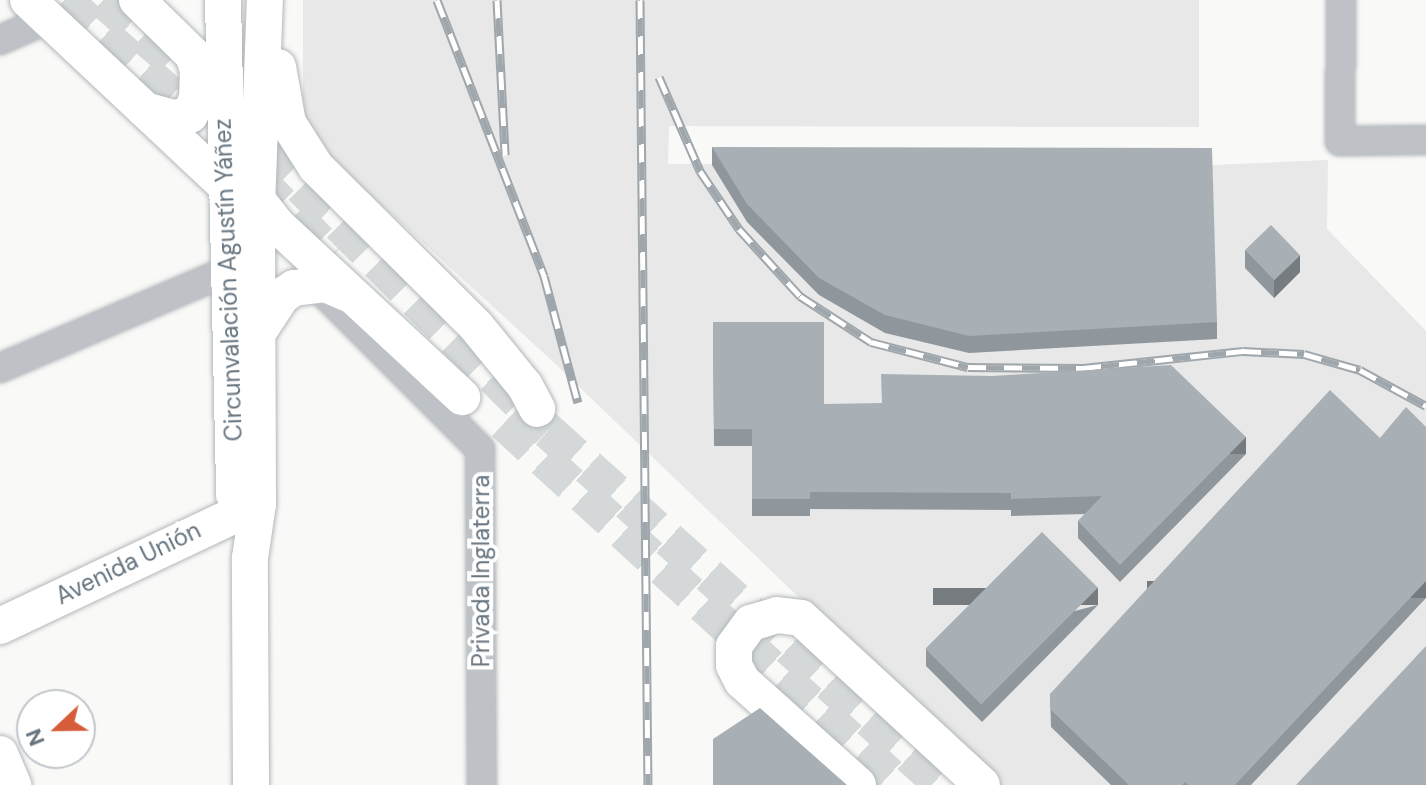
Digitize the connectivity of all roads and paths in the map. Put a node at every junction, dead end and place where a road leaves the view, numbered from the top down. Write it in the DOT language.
graph roads {
  1 [pos="137,0"];
  2 [pos="204,0"];
  3 [pos="223,0"];
  4 [pos="265,0"];
  5 [pos="272,0"];
  6 [pos="1341,0"];
  7 [pos="38,10"];
  8 [pos="167,28"];
  9 [pos="0,40"];
  10 [pos="223,43"];
  11 [pos="145,110"];
  12 [pos="1426,140"];
  13 [pos="226,186"];
  14 [pos="257,205"];
  15 [pos="227,271"];
  16 [pos="313,283"];
  17 [pos="360,298"];
  18 [pos="257,334"];
  19 [pos="0,368"];
  20 [pos="462,397"];
  21 [pos="537,409"];
  22 [pos="246,509"];
  23 [pos="0,626"];
  24 [pos="0,754"];
  25 [pos="13,785"];
  26 [pos="251,785"];
  27 [pos="482,785"];
  28 [pos="858,785"];
  29 [pos="982,785"];
  1 -- 8 [label="main road"];
  2 -- 8 [label="main road"];
  3 -- 10 [label="main road, Circunvalación Agustín Yáñez"];
  4 -- 14 [label="main road, Circunvalación Agustín Yáñez"];
  5 -- 21 [label="main road"];
  6 -- 12 [label="street"];
  7 -- 9 [label="street"];
  7 -- 11 [label="main road"];
  8 -- 11 [label="main road"];
  10 -- 13 [label="main road, Circunvalación Agustín Yáñez"];
  10 -- 14 [label="main road"];
  11 -- 13 [label="main road"];
  13 -- 15 [label="main road, Circunvalación Agustín Yáñez"];
  14 -- 17 [label="main road"];
  14 -- 18 [label="main road, Circunvalación Agustín Yáñez"];
  15 -- 19 [label="street"];
  15 -- 22 [label="main road, Circunvalación Agustín Yáñez"];
  16 -- 17 [label="main road"];
  16 -- 18 [label="main road"];
  16 -- 27 [label="street, Privada Inglaterra"];
  17 -- 20 [label="main road"];
  18 -- 22 [label="main road, Circunvalación Agustín Yáñez"];
  22 -- 23 [label="main road, Avenida Unión"];
  22 -- 26 [label="main road, Circunvalación Agustín Yáñez"];
  24 -- 25 [label="main road"];
  28 -- 29 [label="main road"];
}
